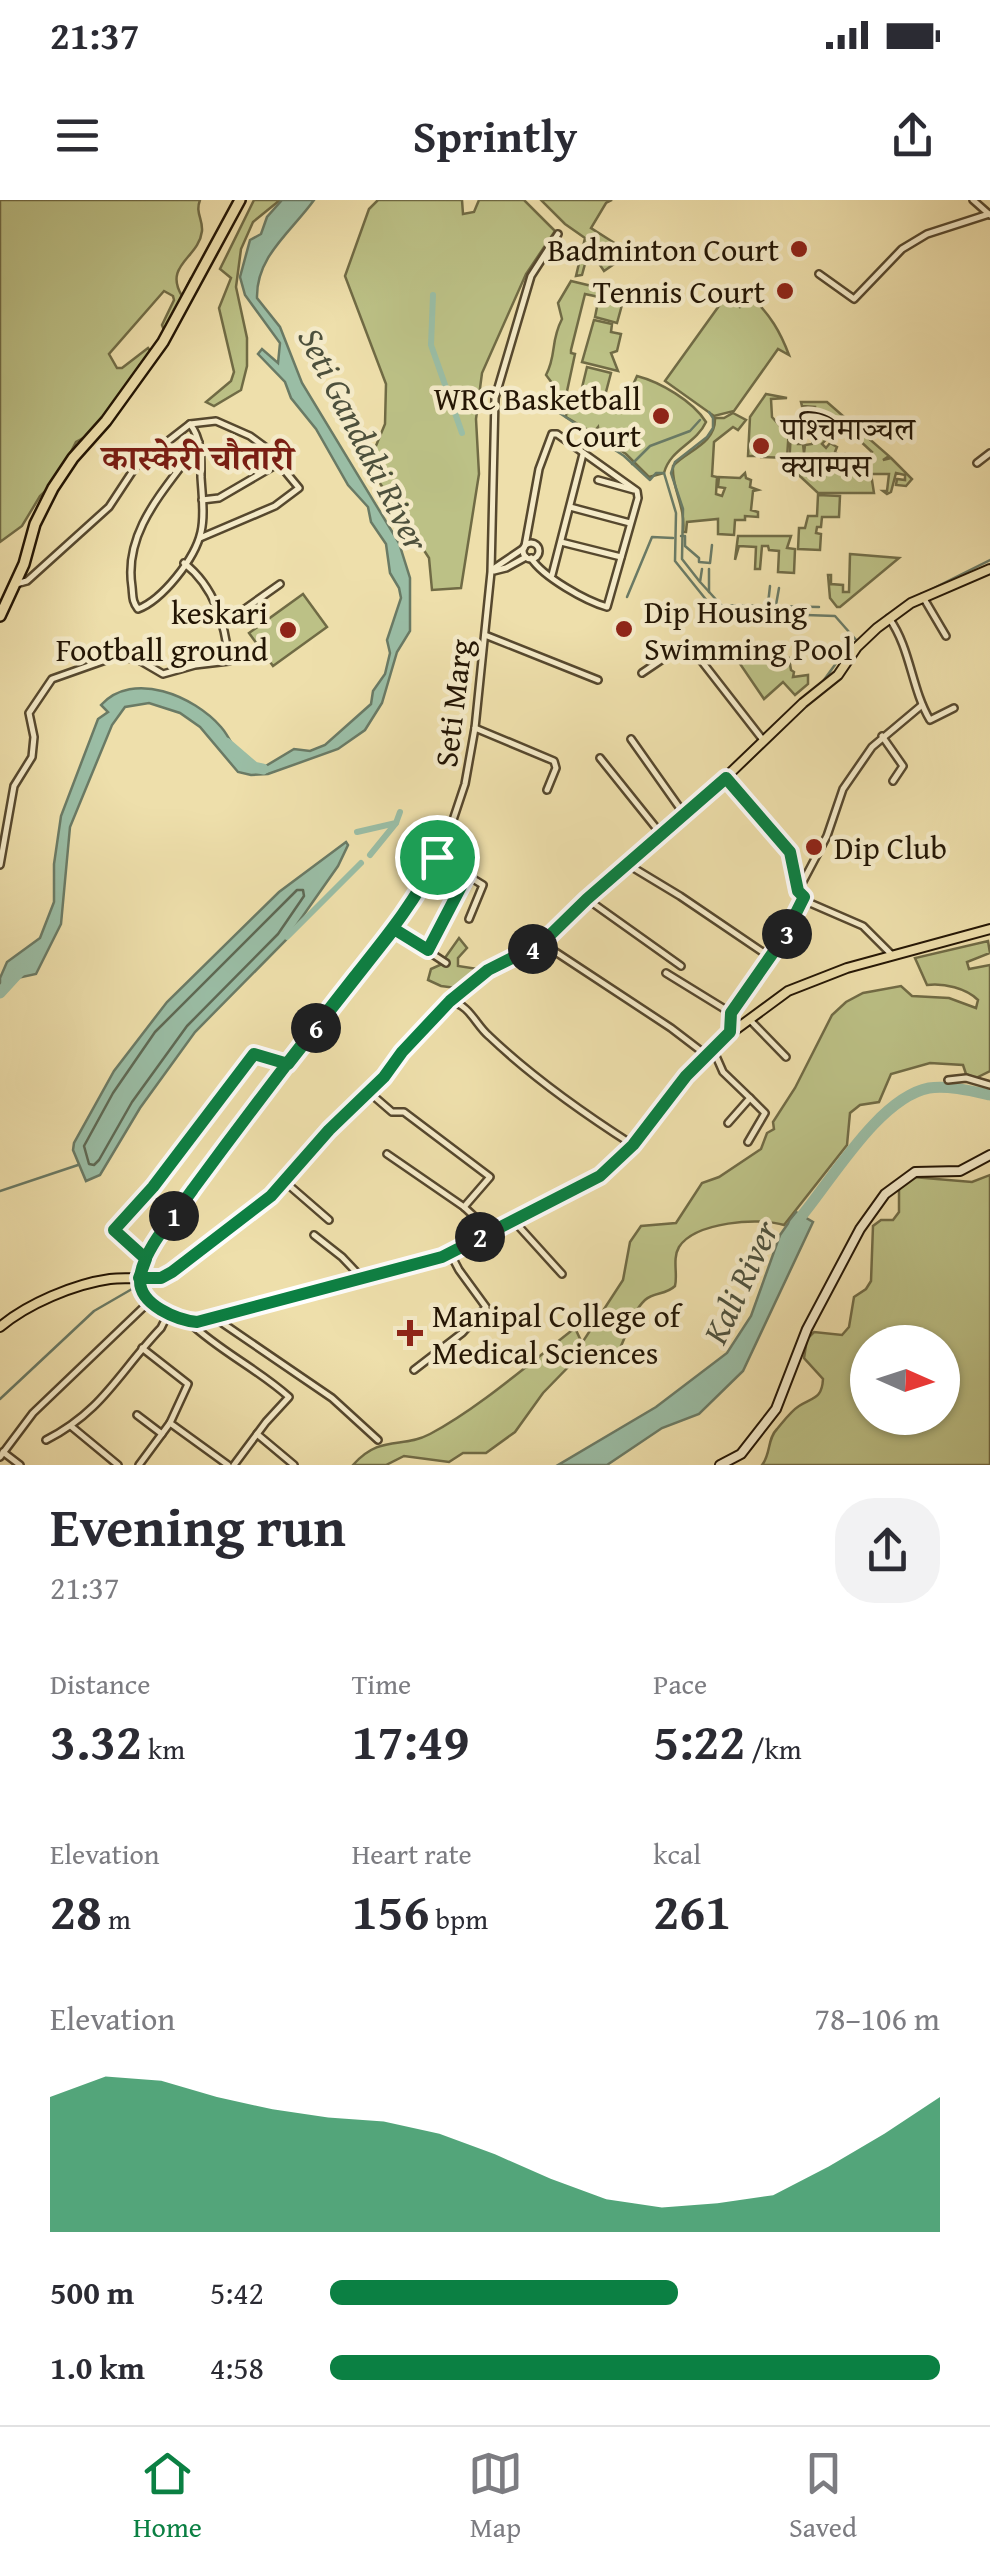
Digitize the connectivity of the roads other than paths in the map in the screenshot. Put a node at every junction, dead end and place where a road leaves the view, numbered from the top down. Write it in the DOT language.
graph roads {
  1 [pos="240,200"];
  2 [pos="974,200"];
  3 [pos="989,215"];
  4 [pos="558,234"];
  5 [pos="819,274"];
  6 [pos="190,424"];
  7 [pos="200,442"];
  8 [pos="990,453"];
  9 [pos="583,454"];
  10 [pos="976,462"];
  11 [pos="280,463"];
  12 [pos="598,480"];
  13 [pos="637,491"];
  14 [pos="202,500"];
  15 [pos="569,507"];
  16 [pos="630,523"];
  17 [pos="200,538"];
  18 [pos="560,542"];
  19 [pos="524,547"];
  20 [pos="622,557"];
  21 [pos="528,558"];
  22 [pos="184,563"];
  23 [pos="990,569"];
  24 [pos="490,572"];
  25 [pos="552,575"];
  26 [pos="15,584"];
  27 [pos="280,584"];
  28 [pos="923,597"];
  29 [pos="0,616"];
  30 [pos="889,618"];
  31 [pos="224,623"];
  32 [pos="485,634"];
  33 [pos="946,636"];
  34 [pos="642,673"];
  35 [pos="598,680"];
  36 [pos="922,704"];
  37 [pos="954,708"];
  38 [pos="475,728"];
  39 [pos="882,736"];
  40 [pos="631,739"];
  41 [pos="764,741"];
  42 [pos="600,758"];
  43 [pos="726,778"];
  44 [pos="894,781"];
  45 [pos="547,790"];
  46 [pos="685,815"];
  47 [pos="662,835"];
  48 [pos="437,857"];
  49 [pos="627,864"];
  50 [pos="0,865"];
  51 [pos="467,875"];
  52 [pos="798,891"];
  53 [pos="804,897"];
  54 [pos="587,899"];
  55 [pos="468,919"];
  56 [pos="394,929"];
  57 [pos="990,929"];
  58 [pos="542,943"];
  59 [pos="428,950"];
  60 [pos="892,955"];
  61 [pos="770,958"];
  62 [pos="446,963"];
  63 [pos="680,966"];
  64 [pos="666,973"];
  65 [pos="450,1001"];
  66 [pos="731,1013"];
  67 [pos="750,1018"];
  68 [pos="730,1032"];
  69 [pos="709,1051"];
  70 [pos="786,1057"];
  71 [pos="288,1064"];
  72 [pos="948,1080"];
  73 [pos="990,1086"];
  74 [pos="370,1093"];
  75 [pos="750,1098"];
  76 [pos="728,1122"];
  77 [pos="748,1142"];
  78 [pos="633,1145"];
  79 [pos="386,1154"];
  80 [pos="990,1155"];
  81 [pos="284,1181"];
  82 [pos="464,1206"];
  83 [pos="329,1220"];
  84 [pos="513,1220"];
  85 [pos="490,1232"];
  86 [pos="314,1235"];
  87 [pos="450,1252"];
  88 [pos="146,1259"];
  89 [pos="562,1274"];
  90 [pos="360,1276"];
  91 [pos="139,1278"];
  92 [pos="152,1300"];
  93 [pos="167,1316"];
  94 [pos="215,1318"];
  95 [pos="189,1322"];
  96 [pos="0,1327"];
  97 [pos="142,1348"];
  98 [pos="414,1370"];
  99 [pos="137,1414"];
  100 [pos="170,1422"];
  101 [pos="72,1427"];
  102 [pos="162,1434"];
  103 [pos="256,1434"];
  104 [pos="46,1440"];
  105 [pos="378,1440"];
  106 [pos="2,1455"];
  107 [pos="20,1465"];
  108 [pos="118,1465"];
  109 [pos="139,1465"];
  110 [pos="231,1465"];
  111 [pos="294,1465"];
  112 [pos="720,1465"];
  1 -- 26 [label="highway"];
  2 -- 3 [label="street"];
  3 -- 5 [label="street"];
  4 -- 24 [label="street, Seti Marg"];
  6 -- 7 [label="street"];
  6 -- 11 [label="street"];
  6 -- 26 [label="street"];
  7 -- 14 [label="street"];
  7 -- 22 [label="street"];
  8 -- 10 [label="street"];
  9 -- 13 [label="street"];
  9 -- 15 [label="street"];
  9 -- 19 [label="street"];
  11 -- 14 [label="street"];
  11 -- 17 [label="street"];
  12 -- 13 [label="street"];
  13 -- 16 [label="street"];
  14 -- 17 [label="street"];
  15 -- 16 [label="street"];
  15 -- 18 [label="street"];
  16 -- 20 [label="street"];
  17 -- 22 [label="street"];
  18 -- 20 [label="street"];
  18 -- 25 [label="street"];
  19 -- 21 [label="street"];
  19 -- 21 [label="street"];
  19 -- 24 [label="street"];
  20 -- 25 [label="street"];
  21 -- 24 [label="street"];
  21 -- 25 [label="street"];
  22 -- 31 [label="street"];
  23 -- 28 [label="main road"];
  24 -- 32 [label="street, Seti Marg"];
  26 -- 29 [label="highway"];
  27 -- 31 [label="street"];
  28 -- 30 [label="main road"];
  28 -- 33 [label="street"];
  30 -- 36 [label="street"];
  30 -- 41 [label="main road"];
  31 -- 50 [label="street"];
  32 -- 35 [label="street"];
  32 -- 38 [label="street, Seti Marg"];
  34 -- 41 [label="street"];
  36 -- 37 [label="street"];
  36 -- 39 [label="street"];
  38 -- 45 [label="street"];
  38 -- 48 [label="street, Seti Marg"];
  39 -- 44 [label="street"];
  39 -- 52 [label="street"];
  40 -- 46 [label="street"];
  41 -- 43 [label="main road"];
  42 -- 47 [label="street"];
  43 -- 46 [label="main road"];
  43 -- 52 [label="street"];
  46 -- 47 [label="main road"];
  47 -- 49 [label="main road"];
  48 -- 51 [label="street"];
  48 -- 56 [label="street, Seti Marg"];
  49 -- 54 [label="main road"];
  49 -- 61 [label="street"];
  51 -- 55 [label="street"];
  51 -- 59 [label="street"];
  52 -- 53 [label="street"];
  53 -- 60 [label="street"];
  53 -- 61 [label="street"];
  54 -- 58 [label="main road"];
  54 -- 63 [label="street"];
  56 -- 59 [label="street"];
  56 -- 71 [label="street, Seti Marg"];
  57 -- 60 [label="main road"];
  58 -- 65 [label="main road"];
  58 -- 69 [label="street"];
  59 -- 62 [label="street"];
  60 -- 67 [label="main road"];
  61 -- 66 [label="street"];
  64 -- 66 [label="street"];
  65 -- 74 [label="main road"];
  65 -- 78 [label="street"];
  66 -- 68 [label="street"];
  67 -- 68 [label="main road"];
  67 -- 70 [label="street"];
  68 -- 69 [label="main road"];
  69 -- 75 [label="street"];
  69 -- 78 [label="main road"];
  71 -- 88 [label="street, Seti Marg"];
  71 -- 88 [label="street"];
  72 -- 73 [label="street"];
  74 -- 81 [label="main road"];
  74 -- 82 [label="street"];
  75 -- 76 [label="street"];
  75 -- 77 [label="street"];
  78 -- 84 [label="main road"];
  79 -- 82 [label="street"];
  80 -- 112 [label="main road"];
  81 -- 83 [label="street"];
  81 -- 91 [label="main road"];
  82 -- 85 [label="street"];
  84 -- 85 [label="main road"];
  84 -- 89 [label="street"];
  85 -- 87 [label="main road"];
  86 -- 90 [label="street"];
  87 -- 90 [label="main road"];
  87 -- 98 [label="street"];
  88 -- 91 [label="street, Seti Marg"];
  90 -- 94 [label="main road"];
  91 -- 92 [label="main road"];
  91 -- 96 [label="main road"];
  92 -- 93 [label="main road"];
  92 -- 106 [label="street"];
  93 -- 95 [label="main road"];
  93 -- 97 [label="street"];
  94 -- 95 [label="main road"];
  94 -- 105 [label="street"];
  95 -- 103 [label="street"];
  97 -- 100 [label="street"];
  97 -- 101 [label="street"];
  99 -- 102 [label="street"];
  100 -- 102 [label="street"];
  100 -- 110 [label="street"];
  101 -- 104 [label="street"];
  101 -- 108 [label="street"];
  102 -- 109 [label="street"];
  103 -- 110 [label="street"];
  103 -- 111 [label="street"];
  106 -- 107 [label="street"];
}
